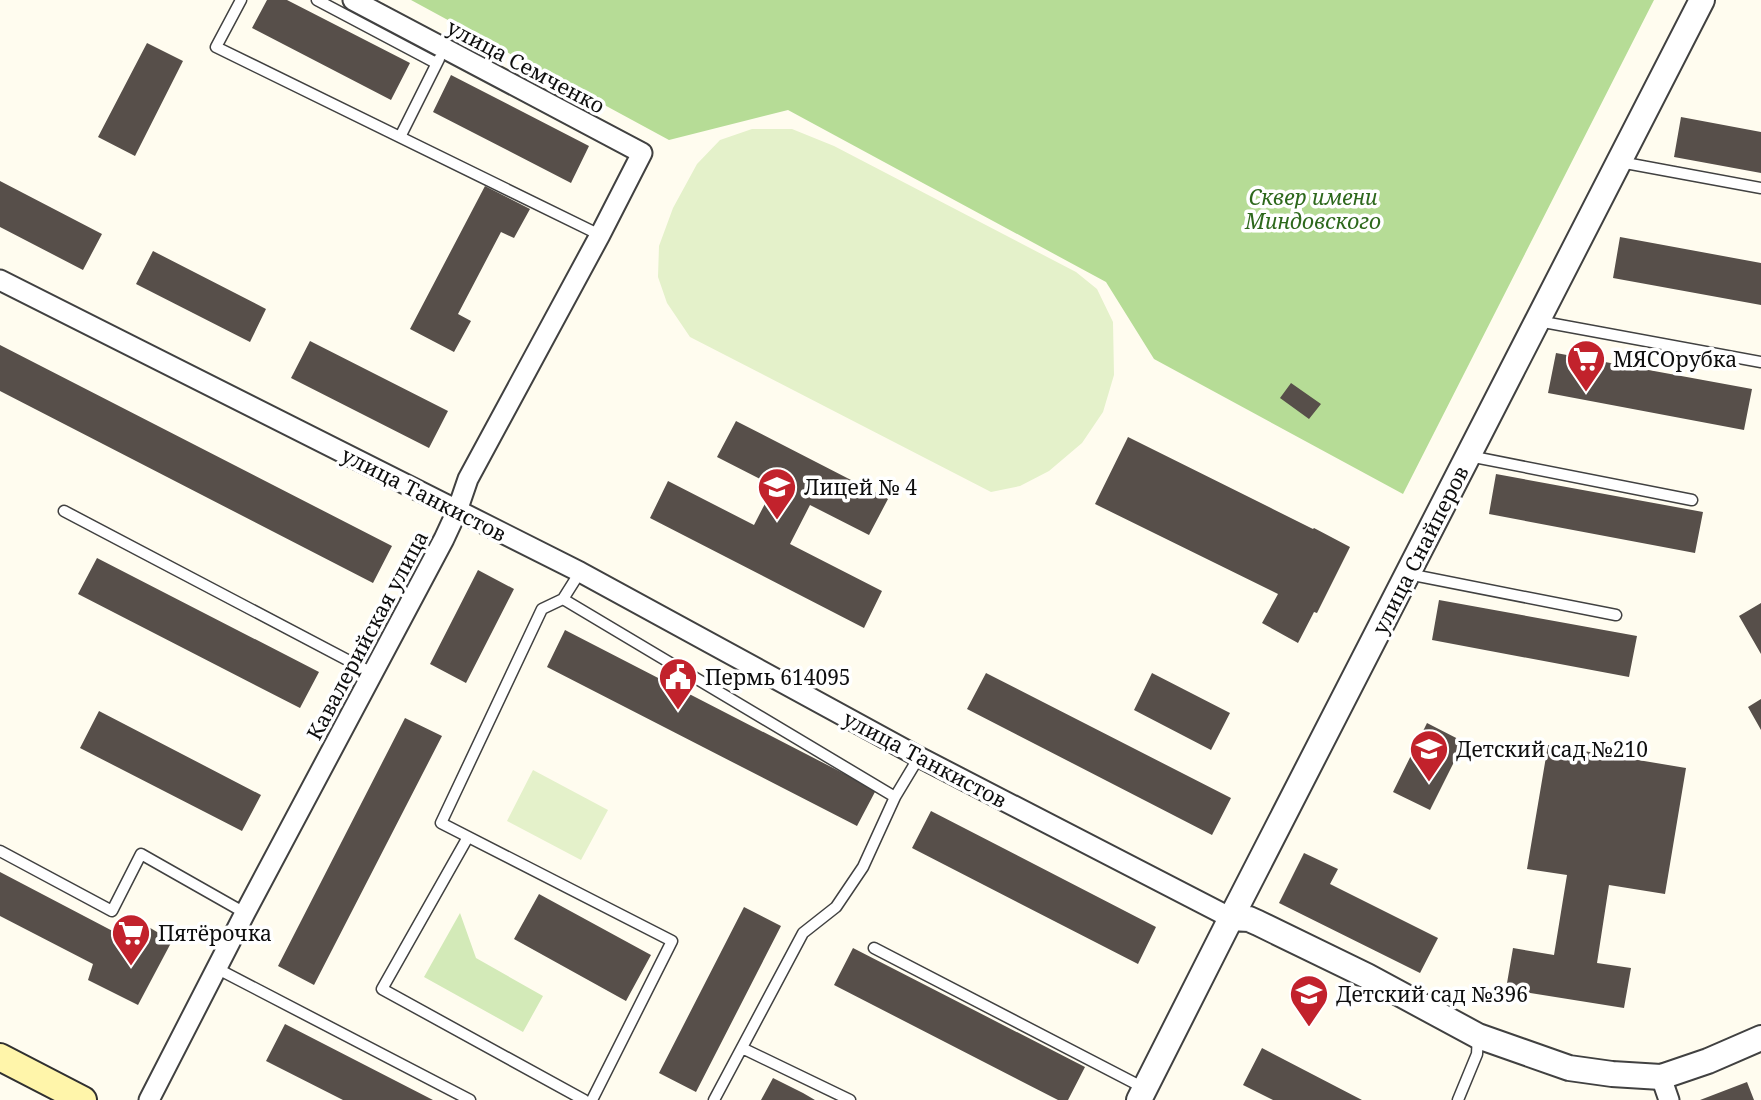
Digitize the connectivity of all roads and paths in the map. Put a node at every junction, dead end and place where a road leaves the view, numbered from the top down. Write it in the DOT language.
graph roads {
  1 [pos="241,0"];
  2 [pos="317,0"];
  3 [pos="353,0"];
  4 [pos="1702,0"];
  5 [pos="440,56"];
  6 [pos="400,137"];
  7 [pos="642,153"];
  8 [pos="1619,162"];
  9 [pos="1761,188"];
  10 [pos="600,235"];
  11 [pos="0,280"];
  12 [pos="1538,321"];
  13 [pos="1761,362"];
  14 [pos="1468,456"];
  15 [pos="1692,500"];
  16 [pos="457,510"];
  17 [pos="64,511"];
  18 [pos="580,572"];
  19 [pos="1408,573"];
  20 [pos="563,599"];
  21 [pos="1616,615"];
  22 [pos="372,673"];
  23 [pos="919,757"];
  24 [pos="895,797"];
  25 [pos="468,837"];
  26 [pos="0,851"];
  27 [pos="245,913"];
  28 [pos="1231,918"];
  29 [pos="874,948"];
  30 [pos="216,968"];
  31 [pos="1478,1036"];
  32 [pos="1761,1038"];
  33 [pos="742,1048"];
  34 [pos="0,1057"];
  35 [pos="1665,1089"];
  36 [pos="1142,1094"];
  37 [pos="83,1100"];
  38 [pos="149,1100"];
  39 [pos="470,1100"];
  40 [pos="584,1100"];
  41 [pos="592,1100"];
  42 [pos="714,1100"];
  43 [pos="850,1100"];
  44 [pos="1458,1100"];
  1 -- 6 [label="lane"];
  2 -- 5 [label="lane"];
  3 -- 5 [label="street, улица Семченко"];
  4 -- 8 [label="street, улица Снайперов"];
  5 -- 6 [label="lane"];
  5 -- 7 [label="street, улица Семченко"];
  6 -- 10 [label="lane"];
  7 -- 10 [label="street, Кавалерийская улица"];
  8 -- 9 [label="lane"];
  8 -- 12 [label="street, улица Снайперов"];
  10 -- 16 [label="street, Кавалерийская улица"];
  11 -- 16 [label="street, улица Танкистов"];
  12 -- 13 [label="lane"];
  12 -- 14 [label="street, улица Снайперов"];
  14 -- 15 [label="lane"];
  14 -- 19 [label="street, улица Снайперов"];
  16 -- 18 [label="street, улица Танкистов"];
  16 -- 22 [label="street, Кавалерийская улица"];
  17 -- 22 [label="lane"];
  18 -- 20 [label="lane"];
  18 -- 23 [label="street, улица Танкистов"];
  19 -- 21 [label="lane"];
  19 -- 28 [label="street, улица Снайперов"];
  20 -- 24 [label="lane"];
  20 -- 25 [label="lane"];
  22 -- 27 [label="street, Кавалерийская улица"];
  23 -- 24 [label="lane"];
  23 -- 28 [label="street, улица Танкистов"];
  24 -- 33 [label="lane"];
  25 -- 40 [label="lane"];
  25 -- 41 [label="lane"];
  26 -- 27 [label="lane"];
  27 -- 30 [label="street, Кавалерийская улица"];
  28 -- 31 [label="street, улица Танкистов"];
  28 -- 36 [label="street, улица Снайперов"];
  29 -- 36 [label="lane"];
  30 -- 38 [label="street, Кавалерийская улица"];
  30 -- 39 [label="lane"];
  31 -- 35 [label="street, улица Танкистов"];
  31 -- 44 [label="lane"];
  32 -- 35 [label="street, улица Танкистов"];
  33 -- 42 [label="lane"];
  33 -- 43 [label="lane"];
  34 -- 37 [label="main road"];
}
